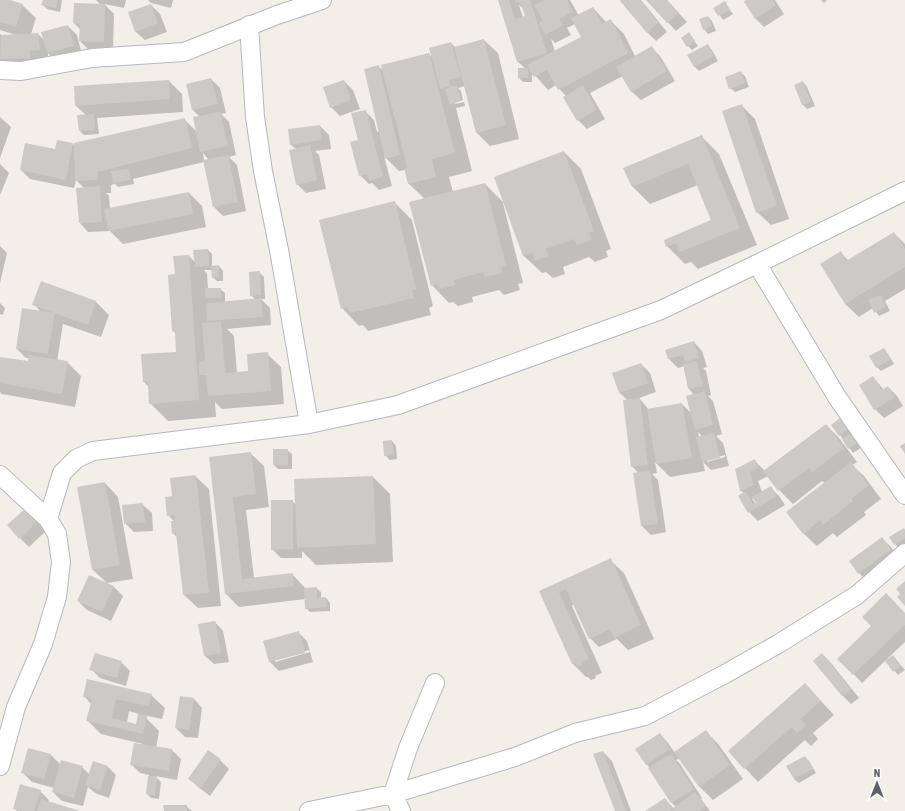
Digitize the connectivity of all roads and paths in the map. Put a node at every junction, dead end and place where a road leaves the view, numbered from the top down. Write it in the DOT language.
graph roads {
  1 [pos="322,0"];
  2 [pos="249,25"];
  3 [pos="0,70"];
  4 [pos="905,191"];
  5 [pos="757,264"];
  6 [pos="309,424"];
  7 [pos="0,475"];
  8 [pos="905,495"];
  9 [pos="48,519"];
  10 [pos="905,553"];
  11 [pos="434,683"];
  12 [pos="0,766"];
  13 [pos="392,794"];
  14 [pos="309,811"];
  15 [pos="401,811"];
  1 -- 2 [label="street"];
  2 -- 3 [label="street"];
  2 -- 6 [label="street"];
  4 -- 5 [label="street"];
  5 -- 6 [label="street"];
  5 -- 8 [label="street"];
  6 -- 9 [label="street"];
  7 -- 9 [label="street"];
  9 -- 12 [label="street"];
  10 -- 13 [label="street"];
  11 -- 13 [label="street"];
  13 -- 14 [label="street"];
  13 -- 15 [label="street"];
}
